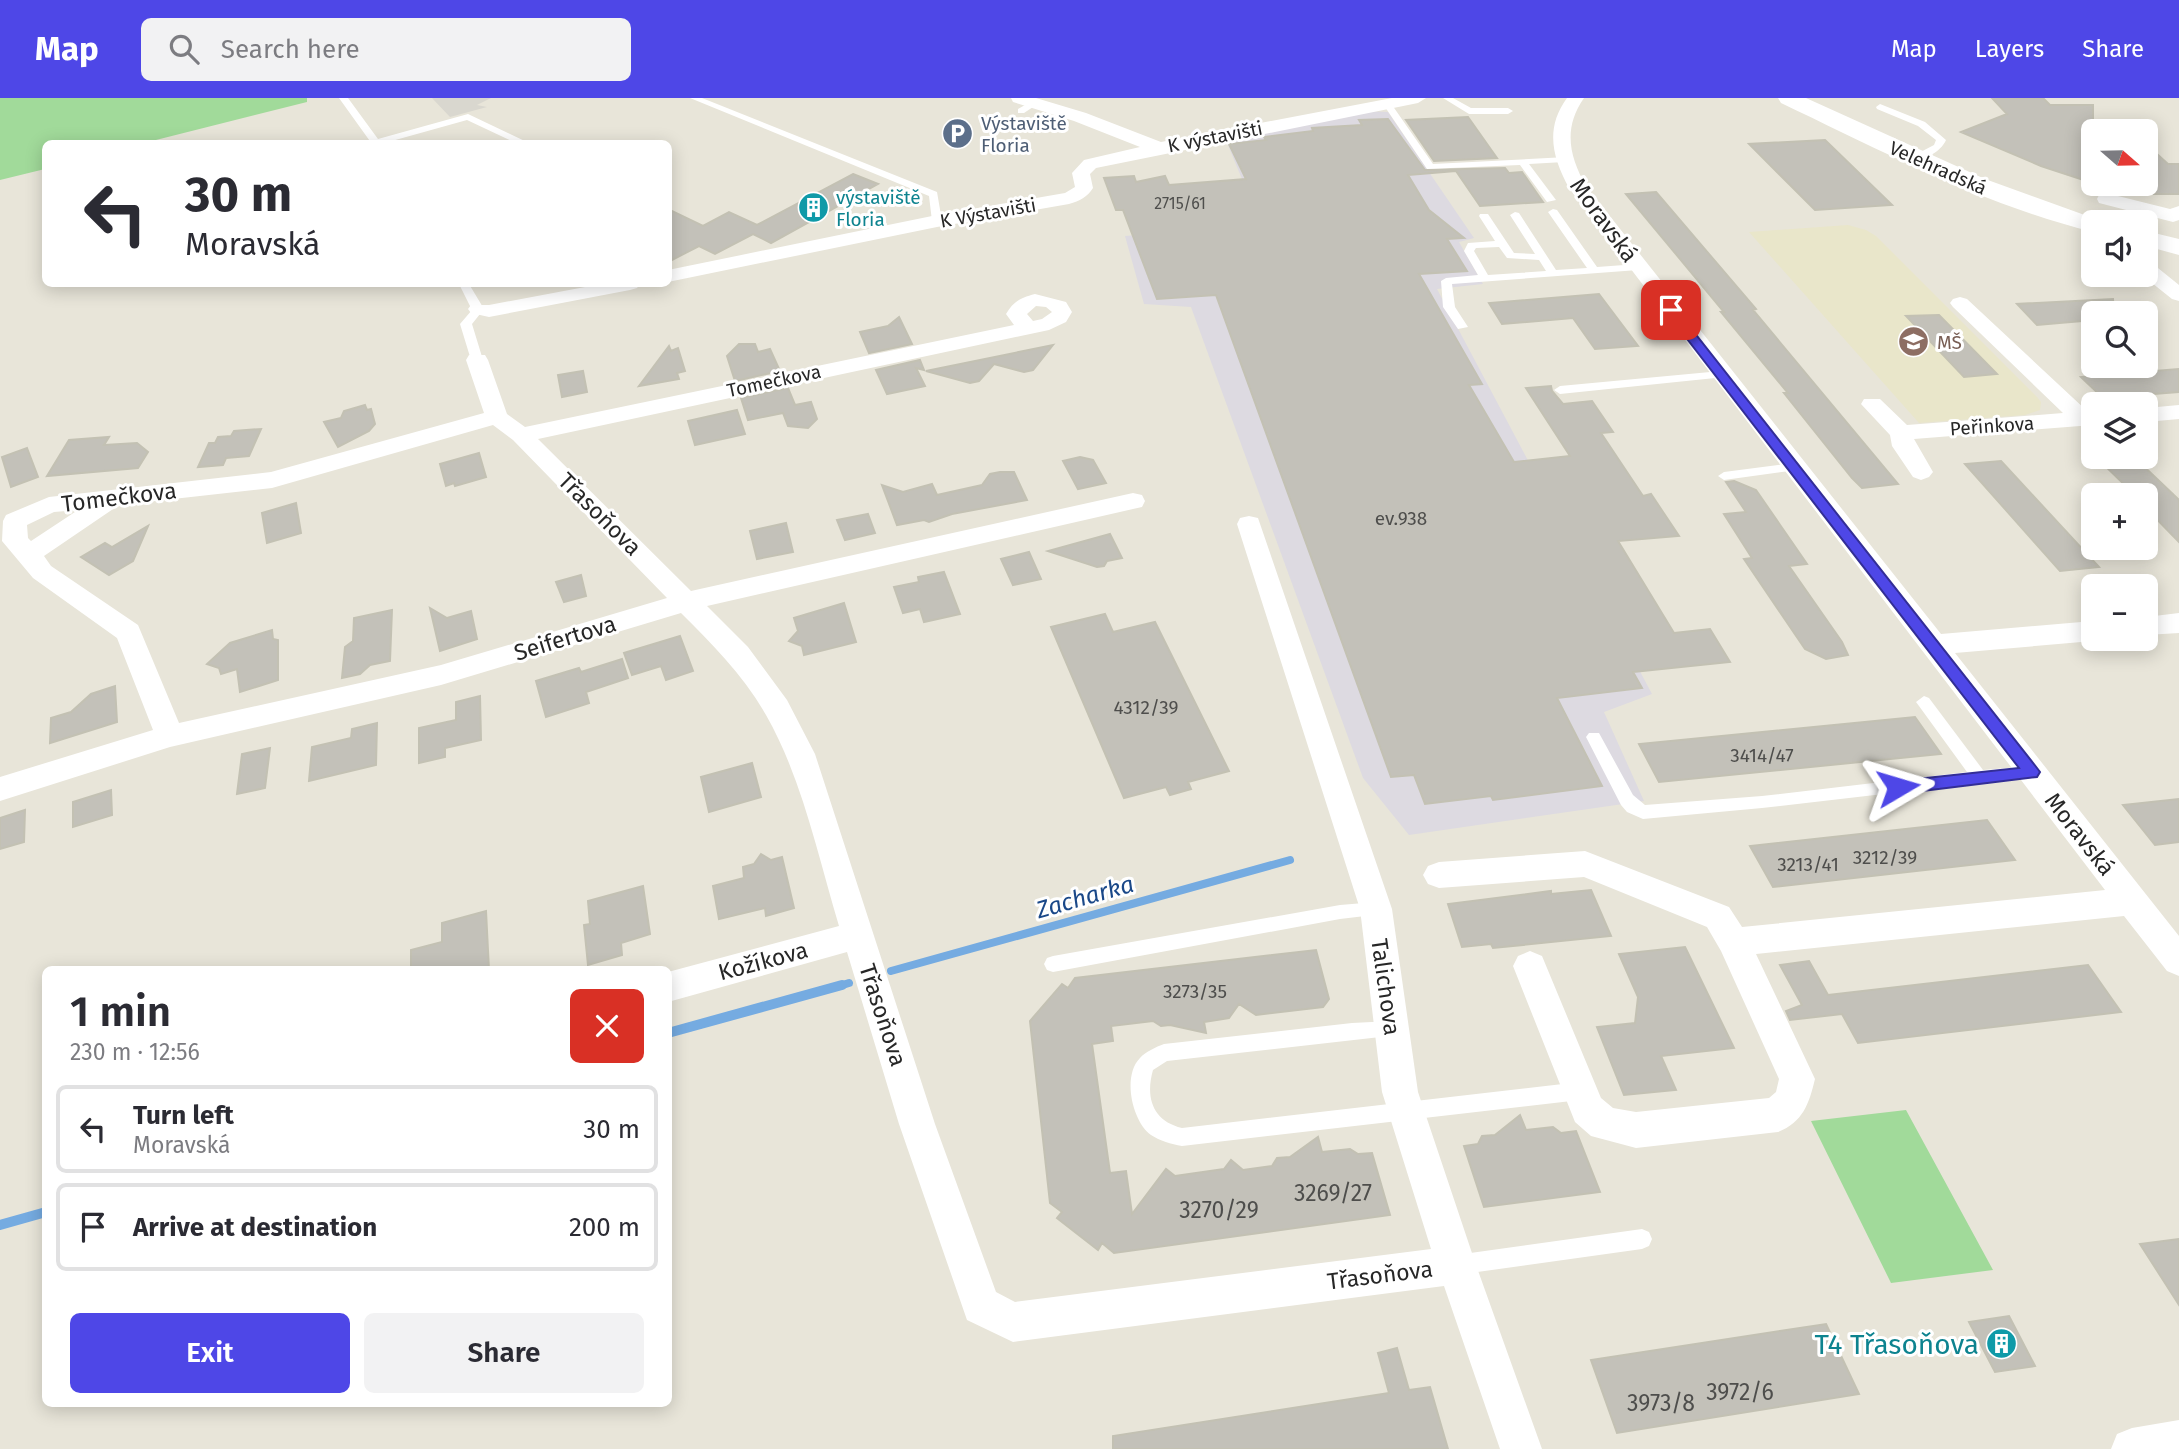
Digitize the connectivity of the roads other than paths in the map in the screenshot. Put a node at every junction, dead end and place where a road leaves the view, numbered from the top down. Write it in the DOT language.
graph roads {
  1 [pos="343,98"];
  2 [pos="694,98"];
  3 [pos="1418,98"];
  4 [pos="1447,98"];
  5 [pos="1577,98"];
  6 [pos="1789,98"];
  7 [pos="1373,103"];
  8 [pos="1025,104"];
  9 [pos="1880,107"];
  10 [pos="1508,111"];
  11 [pos="374,140"];
  12 [pos="387,140"];
  13 [pos="518,140"];
  14 [pos="1159,148"];
  15 [pos="1564,159"];
  16 [pos="1914,159"];
  17 [pos="1522,161"];
  18 [pos="2106,199"];
  19 [pos="2179,212"];
  20 [pos="1515,215"];
  21 [pos="1484,216"];
  22 [pos="937,221"];
  23 [pos="2081,221"];
  24 [pos="2158,242"];
  25 [pos="1502,244"];
  26 [pos="2179,247"];
  27 [pos="1543,257"];
  28 [pos="1638,267"];
  29 [pos="1594,270"];
  30 [pos="1552,272"];
  31 [pos="672,275"];
  32 [pos="1484,277"];
  33 [pos="2158,278"];
  34 [pos="465,287"];
  35 [pos="614,287"];
  36 [pos="2179,295"];
  37 [pos="1960,303"];
  38 [pos="478,309"];
  39 [pos="1462,327"];
  40 [pos="1027,328"];
  41 [pos="477,359"];
  42 [pos="1721,374"];
  43 [pos="1560,390"];
  44 [pos="1872,404"];
  45 [pos="2179,412"];
  46 [pos="2081,413"];
  47 [pos="2158,414"];
  48 [pos="2081,420"];
  49 [pos="509,426"];
  50 [pos="1901,433"];
  51 [pos="1793,467"];
  52 [pos="1921,471"];
  53 [pos="1724,476"];
  54 [pos="116,497"];
  55 [pos="1133,501"];
  56 [pos="1249,524"];
  57 [pos="29,554"];
  58 [pos="688,601"];
  59 [pos="2179,623"];
  60 [pos="2158,625"];
  61 [pos="2081,632"];
  62 [pos="1932,645"];
  63 [pos="1924,702"];
  64 [pos="170,736"];
  65 [pos="1594,737"];
  66 [pos="2032,772"];
  67 [pos="1979,777"];
  68 [pos="0,789"];
  69 [pos="1439,875"];
  70 [pos="2132,901"];
  71 [pos="1376,909"];
  72 [pos="858,935"];
  73 [pos="1734,942"];
  74 [pos="2179,961"];
  75 [pos="1053,964"];
  76 [pos="1530,966"];
  77 [pos="672,986"];
  78 [pos="1392,1029"];
  79 [pos="1580,1091"];
  80 [pos="1406,1110"];
  81 [pos="1642,1239"];
  82 [pos="1456,1265"];
  83 [pos="2179,1441"];
  84 [pos="1521,1449"];
  85 [pos="2134,1449"];
  1 -- 11 [label="lane"];
  2 -- 22 [label="lane"];
  3 -- 7 [label="street, K výstavišti"];
  4 -- 10 [label="lane"];
  5 -- 15 [label="street, Moravská"];
  6 -- 16 [label="main road, Velehradská"];
  7 -- 14 [label="street, K výstavišti"];
  7 -- 17 [label="lane"];
  8 -- 14 [label="street, K výstavišti"];
  9 -- 16 [label="lane"];
  12 -- 13 [label="lane"];
  14 -- 22 [label="street, K Výstavišti"];
  15 -- 17 [label="lane"];
  15 -- 28 [label="street, Moravská"];
  16 -- 23 [label="main road, Velehradská"];
  17 -- 29 [label="lane"];
  18 -- 19 [label="street"];
  20 -- 27 [label="lane"];
  21 -- 25 [label="lane"];
  22 -- 31 [label="street, K Výstavišti"];
  24 -- 26 [label="main road"];
  25 -- 27 [label="lane"];
  25 -- 32 [label="lane"];
  27 -- 30 [label="lane"];
  28 -- 29 [label="lane"];
  28 -- 42 [label="street, Moravská"];
  29 -- 30 [label="lane"];
  30 -- 32 [label="lane"];
  32 -- 39 [label="lane"];
  33 -- 36 [label="street"];
  34 -- 38 [label="lane"];
  35 -- 38 [label="street"];
  37 -- 46 [label="street, Peřinkova"];
  38 -- 41 [label="lane"];
  40 -- 49 [label="street, Tomečkova"];
  41 -- 49 [label="street, Třasoňova"];
  42 -- 43 [label="lane"];
  42 -- 51 [label="street, Moravská"];
  44 -- 50 [label="street"];
  45 -- 47 [label="street"];
  48 -- 50 [label="street, Peřinkova"];
  49 -- 54 [label="street, Tomečkova"];
  49 -- 58 [label="street, Třasoňova"];
  50 -- 52 [label="street"];
  51 -- 53 [label="lane"];
  51 -- 62 [label="street, Moravská"];
  54 -- 57 [label="street"];
  54 -- 57 [label="street, Tomečkova"];
  55 -- 58 [label="street, Seifertova"];
  56 -- 71 [label="street, Talichova"];
  57 -- 64 [label="street, Tomečkova"];
  58 -- 64 [label="street, Seifertova"];
  58 -- 72 [label="street, Třasoňova"];
  59 -- 60 [label="street"];
  61 -- 62 [label="street"];
  62 -- 66 [label="street, Moravská"];
  63 -- 67 [label="lane"];
  64 -- 68 [label="street, Seifertova"];
  65 -- 67 [label="lane"];
  66 -- 67 [label="lane"];
  66 -- 70 [label="street, Moravská"];
  69 -- 73 [label="street"];
  70 -- 73 [label="street"];
  70 -- 74 [label="street, Moravská"];
  71 -- 75 [label="lane"];
  71 -- 78 [label="street, Talichova"];
  72 -- 77 [label="street, Kožíkova"];
  72 -- 82 [label="street, Třasoňova"];
  73 -- 79 [label="street"];
  76 -- 79 [label="street"];
  78 -- 80 [label="street, Talichova"];
  78 -- 80 [label="lane"];
  79 -- 80 [label="lane"];
  80 -- 82 [label="street, Talichova"];
  81 -- 82 [label="lane"];
  82 -- 84 [label="street, Talichova"];
  83 -- 85 [label="street"];
}
